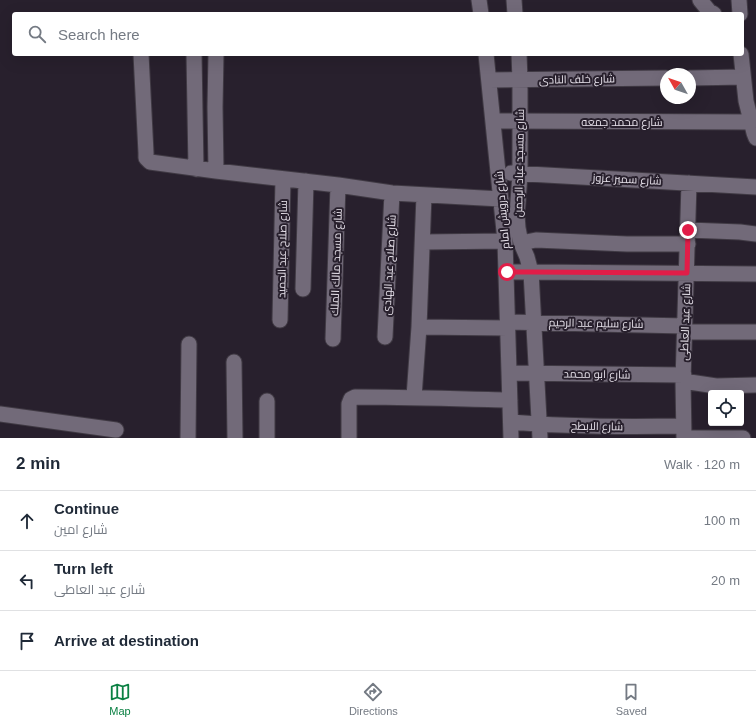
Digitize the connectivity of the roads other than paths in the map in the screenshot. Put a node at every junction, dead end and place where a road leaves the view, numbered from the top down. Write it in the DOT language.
graph roads {
  1 [pos="479,0"];
  2 [pos="514,0"];
  3 [pos="700,0"];
  4 [pos="739,0"];
  5 [pos="481,12"];
  6 [pos="515,12"];
  7 [pos="711,12"];
  8 [pos="740,12"];
  9 [pos="141,56"];
  10 [pos="194,56"];
  11 [pos="216,56"];
  12 [pos="486,56"];
  13 [pos="518,56"];
  14 [pos="741,56"];
  15 [pos="743,77"];
  16 [pos="660,78"];
  17 [pos="696,78"];
  18 [pos="489,80"];
  19 [pos="520,80"];
  20 [pos="493,121"];
  21 [pos="520,121"];
  22 [pos="751,122"];
  23 [pos="756,138"];
  24 [pos="196,169"];
  25 [pos="216,171"];
  26 [pos="498,172"];
  27 [pos="520,174"];
  28 [pos="283,179"];
  29 [pos="306,181"];
  30 [pos="689,183"];
  31 [pos="338,185"];
  32 [pos="756,187"];
  33 [pos="392,193"];
  34 [pos="424,195"];
  35 [pos="501,199"];
  36 [pos="756,234"];
  37 [pos="688,237"];
  38 [pos="505,241"];
  39 [pos="422,242"];
  40 [pos="521,243"];
  41 [pos="507,272"];
  42 [pos="531,272"];
  43 [pos="687,273"];
  44 [pos="756,274"];
  45 [pos="303,289"];
  46 [pos="280,320"];
  47 [pos="534,322"];
  48 [pos="508,325"];
  49 [pos="418,327"];
  50 [pos="685,329"];
  51 [pos="756,332"];
  52 [pos="385,337"];
  53 [pos="333,339"];
  54 [pos="189,344"];
  55 [pos="234,362"];
  56 [pos="509,373"];
  57 [pos="536,373"];
  58 [pos="684,378"];
  59 [pos="756,385"];
  60 [pos="414,397"];
  61 [pos="510,400"];
  62 [pos="267,401"];
  63 [pos="0,414"];
  64 [pos="511,422"];
  65 [pos="116,430"];
  66 [pos="539,431"];
  67 [pos="684,434"];
  68 [pos="188,438"];
  69 [pos="236,438"];
  70 [pos="267,438"];
  71 [pos="350,438"];
  72 [pos="511,438"];
  73 [pos="743,438"];
  1 -- 5 [label="street"];
  2 -- 6 [label="street"];
  3 -- 7 [label="street"];
  4 -- 8 [label="street"];
  9 -- 24 [label="street"];
  10 -- 24 [label="street"];
  11 -- 25 [label="street"];
  12 -- 18 [label="street, شارع درويش امام"];
  13 -- 19 [label="street, شارع مسجد عباد الرحمن"];
  14 -- 15 [label="street"];
  15 -- 17 [label="street"];
  15 -- 22 [label="street"];
  16 -- 19 [label="street, شارع خلف النادى"];
  18 -- 19 [label="street, شارع خلف النادى"];
  18 -- 20 [label="street, شارع درويش امام"];
  19 -- 21 [label="street, شارع مسجد عباد الرحمن"];
  20 -- 21 [label="street, شارع محمد جمعه"];
  20 -- 26 [label="street, شارع درويش امام"];
  21 -- 22 [label="street, شارع محمد جمعه"];
  21 -- 27 [label="street, شارع مسجد عباد الرحمن"];
  22 -- 23 [label="street"];
  24 -- 25 [label="street"];
  25 -- 28 [label="street"];
  26 -- 27 [label="street, شارع سمير عزوز"];
  26 -- 35 [label="street, شارع درويش امام"];
  27 -- 30 [label="street, شارع سمير عزوز"];
  27 -- 40 [label="street, شارع مسجد عباد الرحمن"];
  28 -- 29 [label="street"];
  28 -- 46 [label="street, شارع صلاح عبد الحميد"];
  29 -- 31 [label="street"];
  29 -- 45 [label="street"];
  30 -- 32 [label="street, شارع سمير عزوز"];
  30 -- 37 [label="street, شارع عبد العاطى"];
  31 -- 33 [label="street"];
  31 -- 53 [label="street, شارع مسجد مالك الملك"];
  33 -- 34 [label="street"];
  33 -- 52 [label="street, شارع صلاح عبد الهادى"];
  34 -- 35 [label="street"];
  34 -- 39 [label="street"];
  35 -- 38 [label="street, شارع درويش امام"];
  36 -- 37 [label="street"];
  37 -- 40 [label="street"];
  37 -- 43 [label="street, شارع عبد العاطى"];
  38 -- 39 [label="street"];
  38 -- 41 [label="street, شارع درويش امام"];
  39 -- 49 [label="street"];
  40 -- 42 [label="street, شارع مسجد عباد الرحمن"];
  41 -- 42 [label="street"];
  41 -- 48 [label="street, شارع درويش امام"];
  42 -- 43 [label="street"];
  42 -- 47 [label="street, شارع مسجد عباد الرحمن"];
  43 -- 44 [label="street"];
  43 -- 50 [label="street, شارع عبد العاطى"];
  47 -- 48 [label="street, شارع سليم عبد الرحيم"];
  47 -- 50 [label="street, شارع سليم عبد الرحيم"];
  47 -- 57 [label="street, شارع مسجد عباد الرحمن"];
  48 -- 49 [label="street, شارع سليم عبد الرحيم"];
  48 -- 56 [label="street, شارع درويش امام"];
  49 -- 60 [label="street"];
  50 -- 51 [label="street, شارع سليم عبد الرحيم"];
  50 -- 58 [label="street, شارع عبد العاطى"];
  54 -- 68 [label="street"];
  55 -- 69 [label="street"];
  56 -- 57 [label="street, شارع ابو محمد"];
  56 -- 61 [label="street, شارع درويش امام"];
  57 -- 58 [label="street, شارع ابو محمد"];
  57 -- 66 [label="street, شارع مسجد عباد الرحمن"];
  58 -- 59 [label="street, شارع ابو محمد"];
  58 -- 67 [label="street, شارع عبد العاطى"];
  60 -- 61 [label="street"];
  60 -- 71 [label="street"];
  61 -- 64 [label="street, شارع درويش امام"];
  62 -- 70 [label="street"];
  63 -- 65 [label="street"];
  64 -- 66 [label="street, شارع الابطح"];
  64 -- 72 [label="street, شارع درويش امام"];
  66 -- 67 [label="street, شارع الابطح"];
  67 -- 73 [label="street, شارع الابطح"];
}
